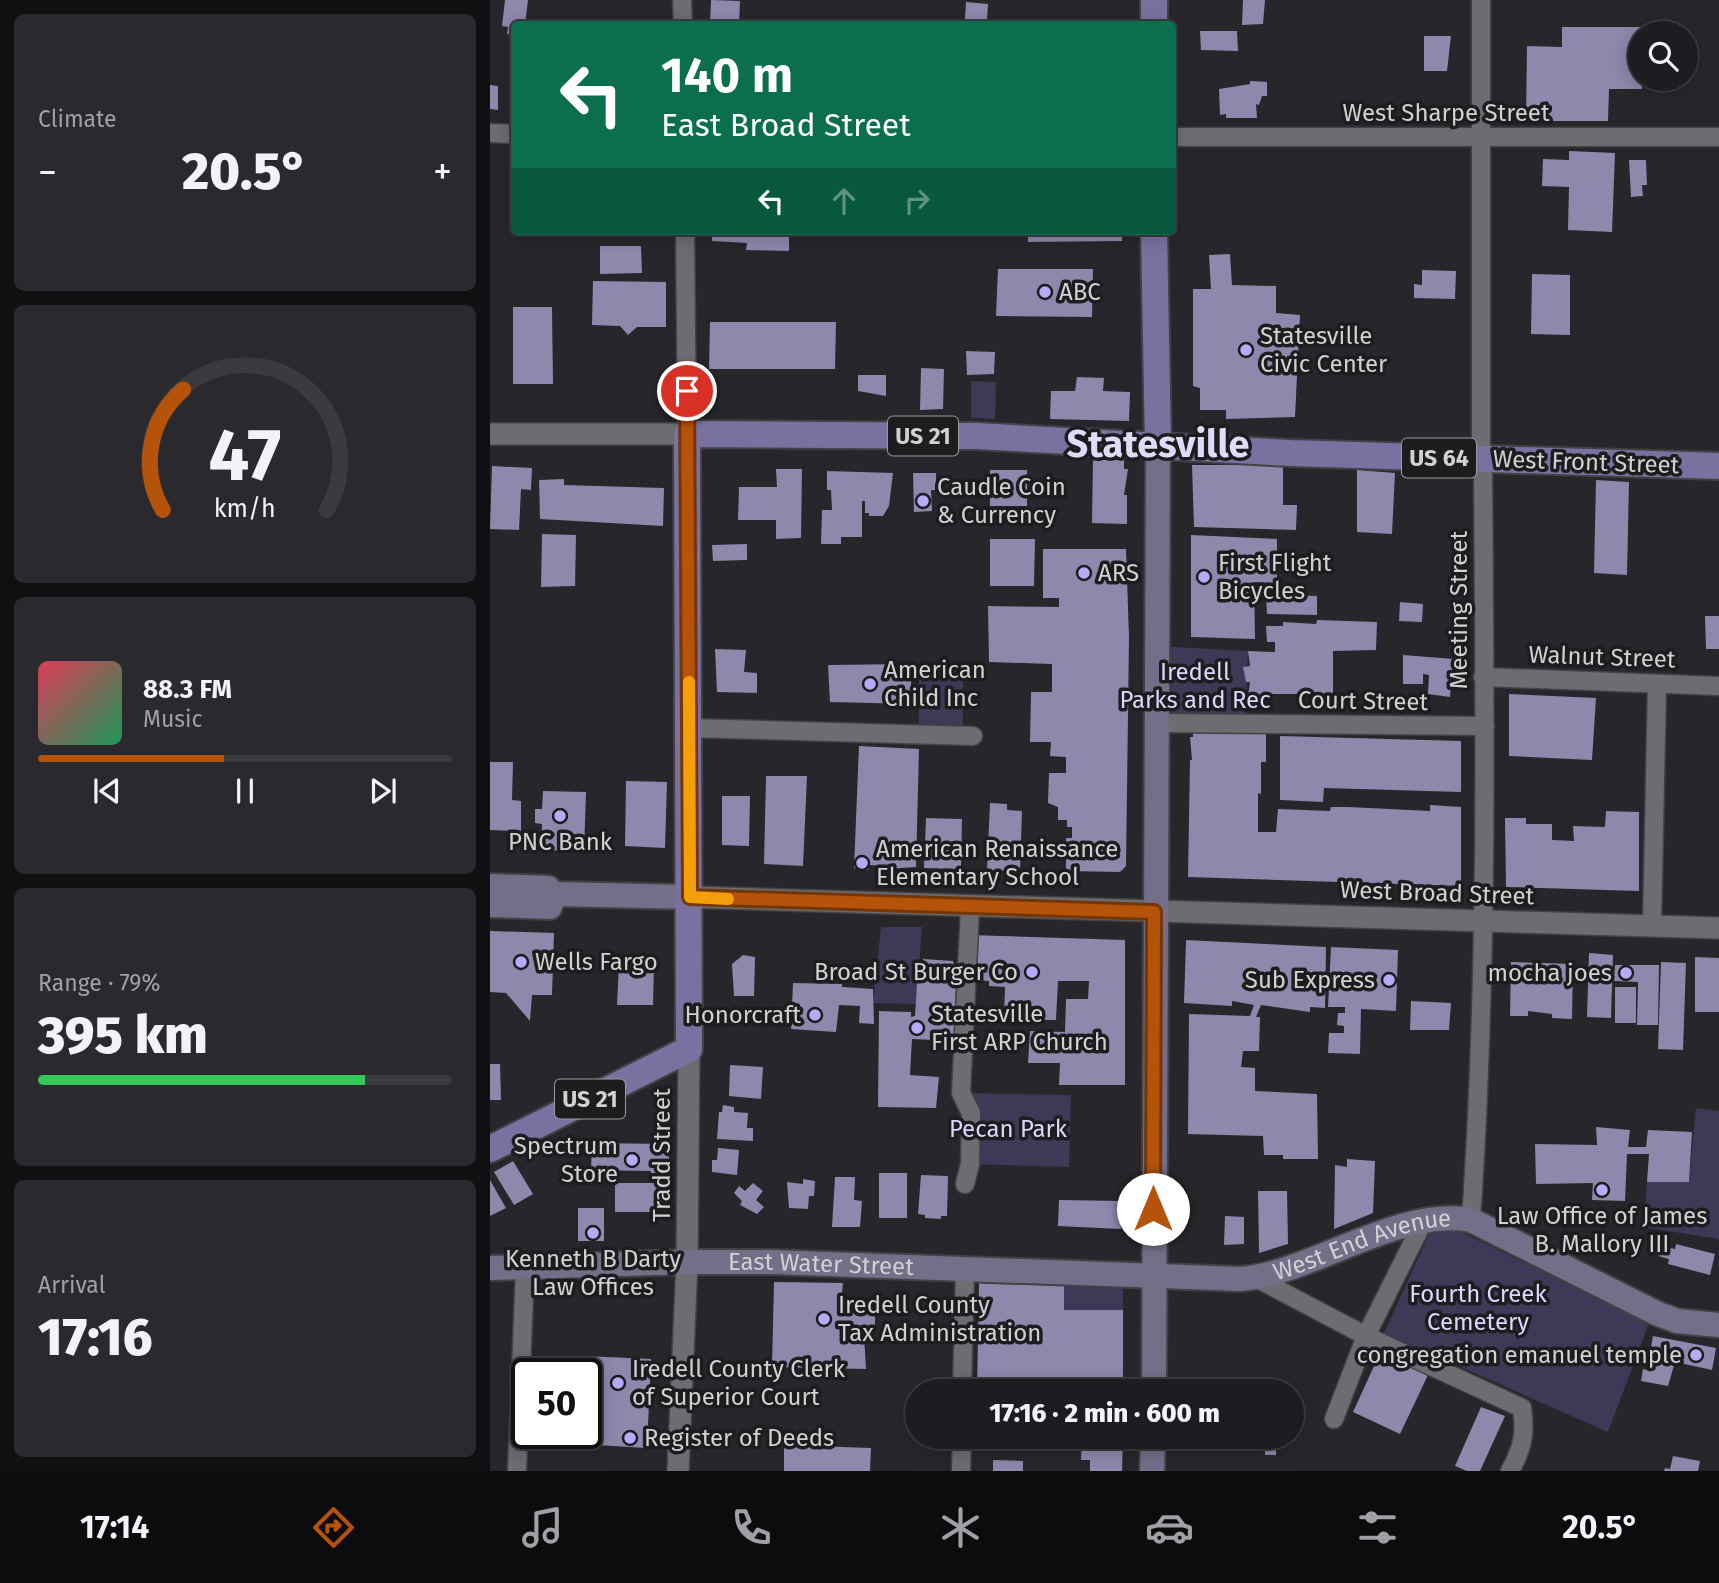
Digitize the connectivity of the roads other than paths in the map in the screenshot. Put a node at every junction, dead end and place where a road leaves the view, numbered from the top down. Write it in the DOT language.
graph roads {
  1 [pos="682,0"];
  2 [pos="1154,0"];
  3 [pos="1481,0"];
  4 [pos="683,21"];
  5 [pos="1154,21"];
  6 [pos="490,133"];
  7 [pos="511,134"];
  8 [pos="1176,137"];
  9 [pos="1719,137"];
  10 [pos="1480,138"];
  11 [pos="685,235"];
  12 [pos="1154,235"];
  13 [pos="490,434"];
  14 [pos="687,434"];
  15 [pos="1158,445"];
  16 [pos="1480,460"];
  17 [pos="1719,466"];
  18 [pos="1483,677"];
  19 [pos="1657,684"];
  20 [pos="1719,687"];
  21 [pos="1157,723"];
  22 [pos="1485,726"];
  23 [pos="690,728"];
  24 [pos="974,737"];
  25 [pos="490,886"];
  26 [pos="554,894"];
  27 [pos="690,897"];
  28 [pos="490,905"];
  29 [pos="970,908"];
  30 [pos="1154,912"];
  31 [pos="1482,921"];
  32 [pos="1652,926"];
  33 [pos="1719,928"];
  34 [pos="689,1049"];
  35 [pos="490,1149"];
  36 [pos="965,1184"];
  37 [pos="1424,1220"];
  38 [pos="1471,1220"];
  39 [pos="687,1262"];
  40 [pos="490,1268"];
  41 [pos="525,1269"];
  42 [pos="965,1269"];
  43 [pos="1153,1275"];
  44 [pos="1256,1278"];
  45 [pos="1719,1325"];
  46 [pos="1366,1336"];
  47 [pos="962,1379"];
  48 [pos="1154,1379"];
  49 [pos="1334,1419"];
  50 [pos="961,1449"];
  51 [pos="1153,1449"];
  52 [pos="517,1471"];
  53 [pos="678,1471"];
  54 [pos="961,1471"];
  55 [pos="1152,1471"];
  56 [pos="1510,1471"];
  1 -- 4 [label="street"];
  2 -- 5 [label="main road"];
  3 -- 10 [label="street, Meeting Street"];
  6 -- 7 [label="street"];
  8 -- 10 [label="street, West Sharpe Street"];
  9 -- 10 [label="street, West Sharpe Street"];
  10 -- 16 [label="street, Meeting Street"];
  11 -- 14 [label="street"];
  12 -- 15 [label="main road"];
  13 -- 14 [label="street"];
  14 -- 15 [label="main road, US 21"];
  14 -- 23 [label="main road"];
  15 -- 16 [label="main road, West Front Street / US 64"];
  15 -- 21 [label="main road"];
  16 -- 17 [label="main road, West Front Street / US 64"];
  16 -- 18 [label="street, Meeting Street"];
  18 -- 19 [label="street, Walnut Street"];
  18 -- 22 [label="street, Meeting Street"];
  19 -- 20 [label="street, Walnut Street"];
  19 -- 32 [label="street"];
  21 -- 22 [label="street, Court Street"];
  21 -- 30 [label="main road"];
  22 -- 31 [label="street, Meeting Street"];
  23 -- 24 [label="street"];
  23 -- 27 [label="main road"];
  25 -- 26 [label="main road"];
  26 -- 27 [label="main road"];
  26 -- 28 [label="main road"];
  27 -- 29 [label="street, West Broad Street"];
  27 -- 34 [label="main road"];
  29 -- 30 [label="street, West Broad Street"];
  29 -- 36 [label="street"];
  30 -- 31 [label="street, West Broad Street"];
  30 -- 43 [label="main road"];
  31 -- 32 [label="street, West Broad Street"];
  31 -- 38 [label="street, Meeting Street"];
  32 -- 33 [label="street, West Broad Street"];
  34 -- 35 [label="main road, US 21"];
  34 -- 39 [label="street, Tradd Street"];
  37 -- 38 [label="main road, West End Avenue"];
  37 -- 44 [label="main road, West End Avenue"];
  37 -- 46 [label="street"];
  38 -- 45 [label="main road, West End Avenue"];
  39 -- 41 [label="main road, East Water Street"];
  39 -- 42 [label="main road, East Water Street"];
  39 -- 53 [label="street, Tradd Street"];
  40 -- 41 [label="main road, East Water Street"];
  41 -- 52 [label="street"];
  42 -- 43 [label="main road, East Water Street"];
  42 -- 47 [label="street"];
  43 -- 44 [label="main road, West End Avenue"];
  43 -- 48 [label="main road"];
  44 -- 46 [label="street"];
  46 -- 49 [label="street"];
  46 -- 56 [label="street"];
  50 -- 54 [label="street"];
  51 -- 55 [label="main road"];
}
